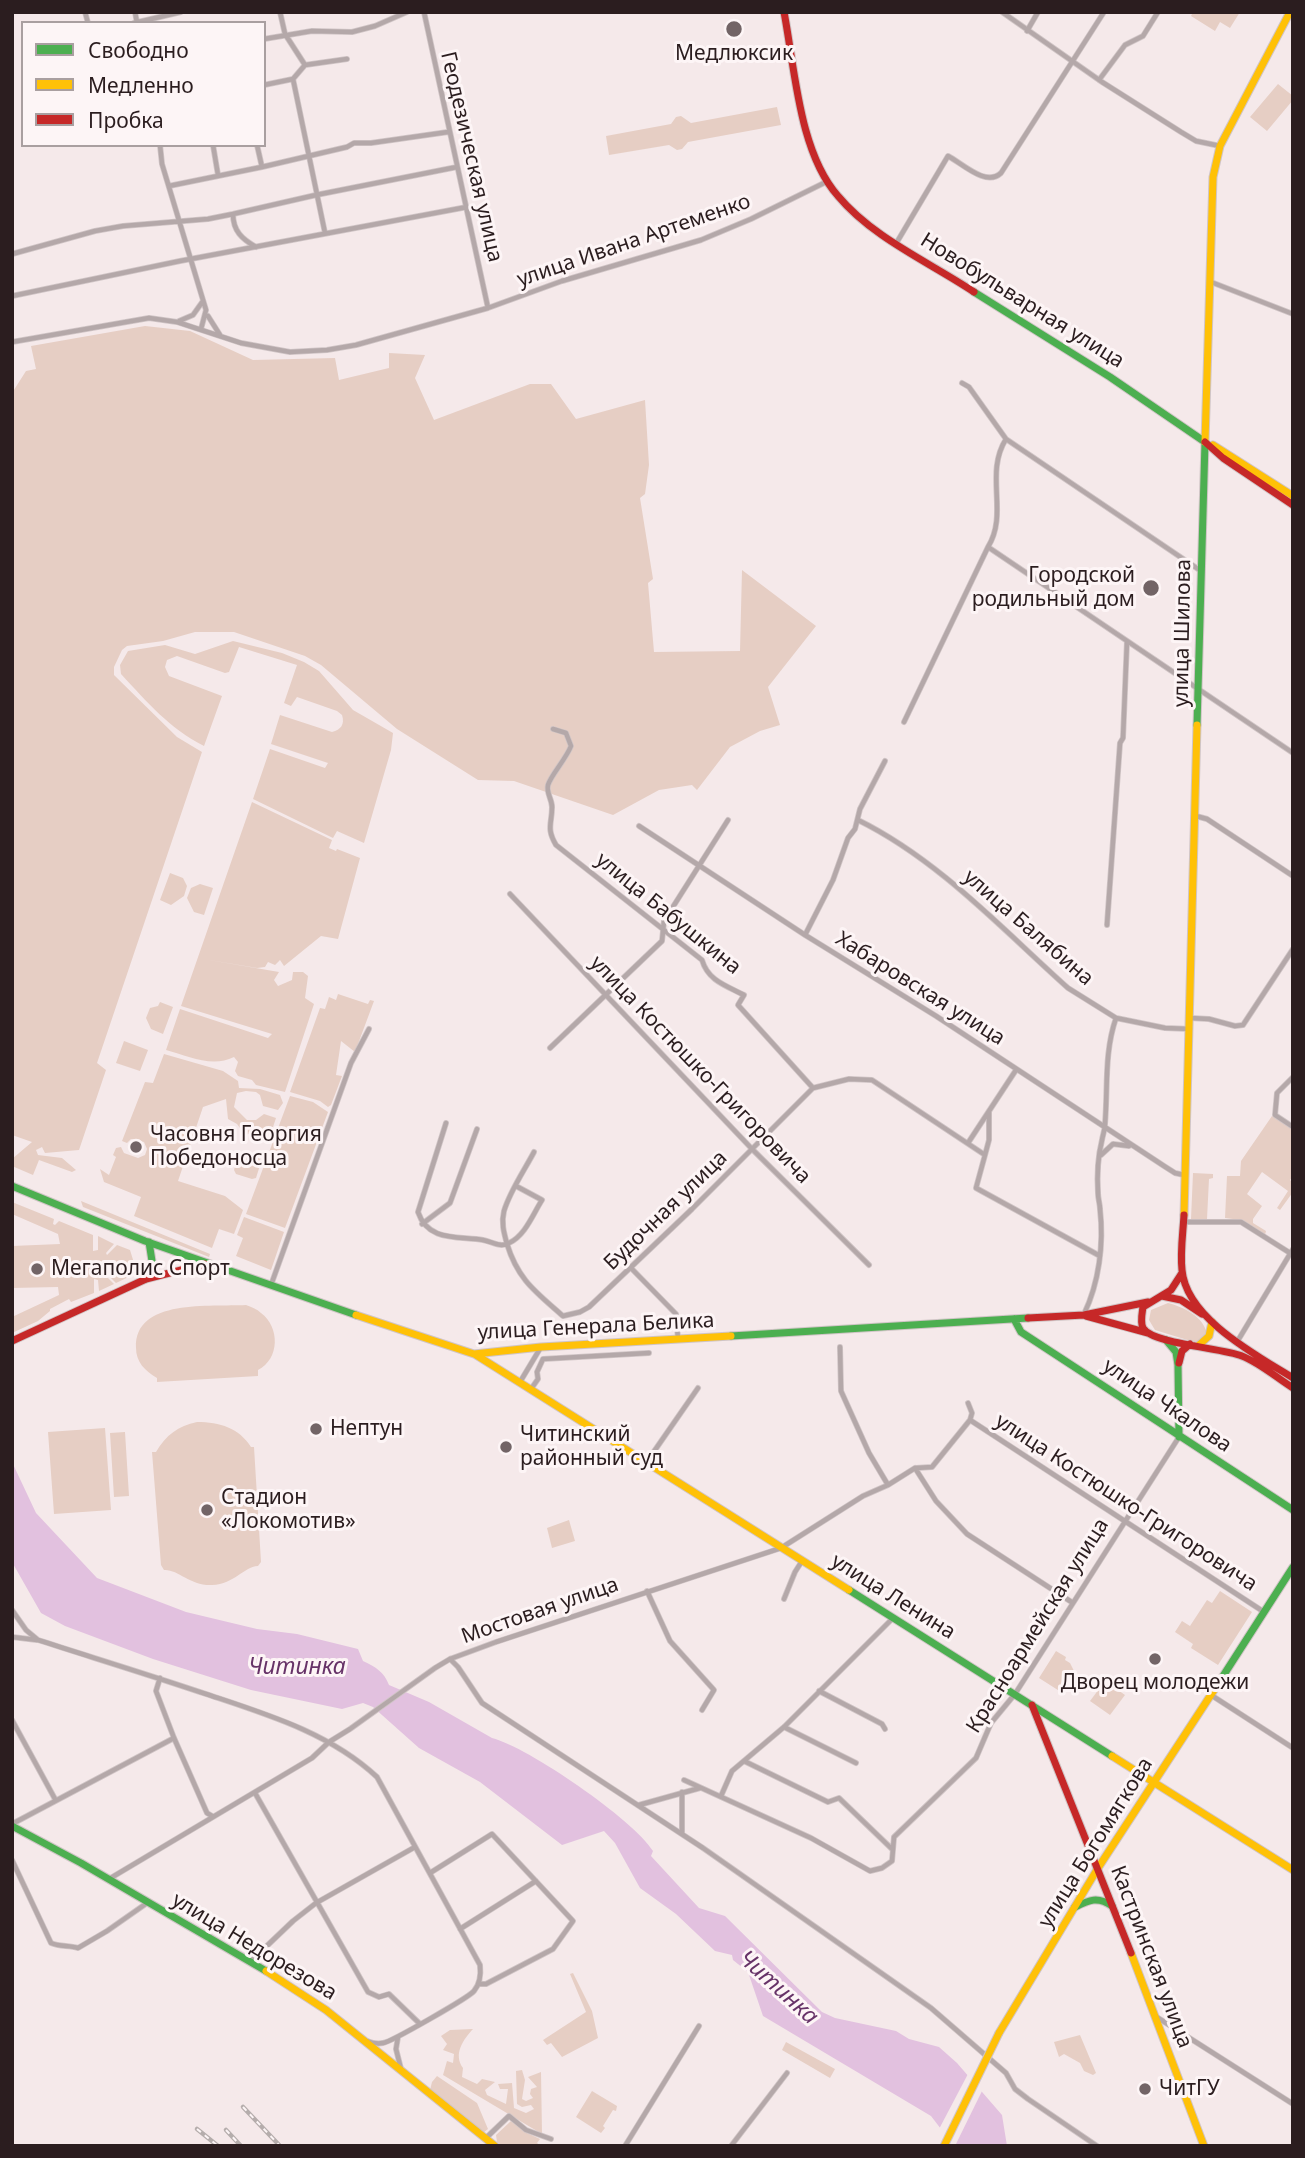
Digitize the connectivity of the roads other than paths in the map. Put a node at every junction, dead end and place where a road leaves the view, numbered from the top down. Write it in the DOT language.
graph roads {
  1 [pos="181,12"];
  2 [pos="280,12"];
  3 [pos="407,12"];
  4 [pos="424,12"];
  5 [pos="784,12"];
  6 [pos="1002,12"];
  7 [pos="1038,12"];
  8 [pos="1104,12"];
  9 [pos="1158,12"];
  10 [pos="1290,12"];
  11 [pos="144,21"];
  12 [pos="1027,31"];
  13 [pos="285,34"];
  14 [pos="266,39"];
  15 [pos="347,59"];
  16 [pos="1074,62"];
  17 [pos="305,65"];
  18 [pos="293,79"];
  19 [pos="1099,80"];
  20 [pos="266,85"];
  21 [pos="448,132"];
  22 [pos="1220,146"];
  23 [pos="160,147"];
  24 [pos="213,147"];
  25 [pos="257,147"];
  26 [pos="308,156"];
  27 [pos="262,167"];
  28 [pos="457,167"];
  29 [pos="218,176"];
  30 [pos="827,182"];
  31 [pos="169,186"];
  32 [pos="316,195"];
  33 [pos="467,207"];
  34 [pos="233,214"];
  35 [pos="180,220"];
  36 [pos="326,233"];
  37 [pos="897,242"];
  38 [pos="256,247"];
  39 [pos="12,254"];
  40 [pos="192,260"];
  41 [pos="1211,282"];
  42 [pos="12,296"];
  43 [pos="203,300"];
  44 [pos="488,308"];
  45 [pos="206,310"];
  46 [pos="1293,314"];
  47 [pos="177,322"];
  48 [pos="201,329"];
  49 [pos="223,338"];
  50 [pos="12,342"];
  51 [pos="962,383"];
  52 [pos="1006,439"];
  53 [pos="1205,442"];
  54 [pos="1293,496"];
  55 [pos="1293,505"];
  56 [pos="988,547"];
  57 [pos="1202,572"];
  58 [pos="1127,641"];
  59 [pos="1199,690"];
  60 [pos="904,722"];
  61 [pos="553,729"];
  62 [pos="1293,753"];
  63 [pos="885,761"];
  64 [pos="1196,816"];
  65 [pos="728,820"];
  66 [pos="858,820"];
  67 [pos="639,826"];
  68 [pos="698,866"];
  69 [pos="1293,876"];
  70 [pos="510,894"];
  71 [pos="1107,925"];
  72 [pos="663,931"];
  73 [pos="805,935"];
  74 [pos="1293,949"];
  75 [pos="605,995"];
  76 [pos="1116,1018"];
  77 [pos="1190,1018"];
  78 [pos="1190,1029"];
  79 [pos="369,1030"];
  80 [pos="550,1048"];
  81 [pos="1016,1070"];
  82 [pos="1293,1077"];
  83 [pos="813,1088"];
  84 [pos="989,1111"];
  85 [pos="446,1123"];
  86 [pos="1293,1127"];
  87 [pos="1105,1128"];
  88 [pos="477,1129"];
  89 [pos="968,1143"];
  90 [pos="1133,1146"];
  91 [pos="752,1149"];
  92 [pos="534,1153"];
  93 [pos="985,1155"];
  94 [pos="1100,1156"];
  95 [pos="1185,1175"];
  96 [pos="12,1186"];
  97 [pos="516,1186"];
  98 [pos="1184,1222"];
  99 [pos="422,1224"];
  100 [pos="149,1242"];
  101 [pos="507,1245"];
  102 [pos="1292,1251"];
  103 [pos="1100,1256"];
  104 [pos="207,1264"];
  105 [pos="869,1265"];
  106 [pos="631,1268"];
  107 [pos="1182,1272"];
  108 [pos="146,1279"];
  109 [pos="271,1285"];
  110 [pos="1162,1296"];
  111 [pos="1147,1302"];
  112 [pos="1084,1315"];
  113 [pos="1014,1320"];
  114 [pos="1212,1322"];
  115 [pos="1148,1334"];
  116 [pos="678,1339"];
  117 [pos="1166,1340"];
  118 [pos="12,1341"];
  119 [pos="1237,1342"];
  120 [pos="1190,1344"];
  121 [pos="1199,1346"];
  122 [pos="541,1347"];
  123 [pos="840,1347"];
  124 [pos="649,1353"];
  125 [pos="474,1354"];
  126 [pos="1178,1365"];
  127 [pos="1293,1378"];
  128 [pos="520,1382"];
  129 [pos="698,1388"];
  130 [pos="1293,1388"];
  131 [pos="531,1389"];
  132 [pos="968,1404"];
  133 [pos="970,1420"];
  134 [pos="1180,1437"];
  135 [pos="646,1463"];
  136 [pos="915,1468"];
  137 [pos="888,1485"];
  138 [pos="1293,1510"];
  139 [pos="1125,1520"];
  140 [pos="781,1548"];
  141 [pos="802,1561"];
  142 [pos="1293,1567"];
  143 [pos="647,1591"];
  144 [pos="784,1599"];
  145 [pos="1073,1603"];
  146 [pos="12,1610"];
  147 [pos="1264,1612"];
  148 [pos="16,1616"];
  149 [pos="893,1618"];
  150 [pos="12,1623"];
  151 [pos="12,1637"];
  152 [pos="38,1640"];
  153 [pos="450,1659"];
  154 [pos="160,1678"];
  155 [pos="819,1691"];
  156 [pos="1016,1694"];
  157 [pos="1211,1695"];
  158 [pos="1031,1703"];
  159 [pos="702,1710"];
  160 [pos="12,1720"];
  161 [pos="784,1727"];
  162 [pos="885,1730"];
  163 [pos="174,1738"];
  164 [pos="329,1742"];
  165 [pos="1293,1748"];
  166 [pos="744,1761"];
  167 [pos="856,1763"];
  168 [pos="684,1780"];
  169 [pos="1155,1782"];
  170 [pos="700,1788"];
  171 [pos="682,1792"];
  172 [pos="255,1793"];
  173 [pos="721,1796"];
  174 [pos="55,1799"];
  175 [pos="638,1805"];
  176 [pos="212,1816"];
  177 [pos="12,1825"];
  178 [pos="682,1834"];
  179 [pos="415,1847"];
  180 [pos="893,1849"];
  181 [pos="12,1860"];
  182 [pos="1098,1868"];
  183 [pos="1293,1870"];
  184 [pos="430,1873"];
  185 [pos="108,1880"];
  186 [pos="536,1881"];
  187 [pos="147,1903"];
  188 [pos="316,1903"];
  189 [pos="1114,1907"];
  190 [pos="1073,1908"];
  191 [pos="460,1929"];
  192 [pos="250,1962"];
  193 [pos="479,1984"];
  194 [pos="1155,2016"];
  195 [pos="419,2023"];
  196 [pos="699,2026"];
  197 [pos="398,2037"];
  198 [pos="358,2038"];
  199 [pos="403,2073"];
  200 [pos="787,2073"];
  201 [pos="1293,2104"];
  202 [pos="486,2138"];
  203 [pos="551,2139"];
  204 [pos="495,2146"];
  205 [pos="625,2146"];
  206 [pos="731,2146"];
  207 [pos="944,2146"];
  208 [pos="1097,2146"];
  209 [pos="1204,2146"];
  1 -- 11 [label="street"];
  2 -- 13 [label="street"];
  3 -- 13 [label="street"];
  4 -- 21 [label="street, Геодезическая улица"];
  5 -- 30 [label="main road, Новобульварная улица"];
  6 -- 12 [label="street"];
  7 -- 12 [label="street"];
  8 -- 16 [label="street"];
  9 -- 19 [label="street"];
  10 -- 22 [label="main road, улица Шилова"];
  12 -- 16 [label="street"];
  13 -- 14 [label="street"];
  13 -- 17 [label="street"];
  15 -- 17 [label="street"];
  16 -- 19 [label="street"];
  16 -- 37 [label="street"];
  17 -- 18 [label="street"];
  18 -- 20 [label="street"];
  18 -- 26 [label="street"];
  19 -- 22 [label="street"];
  21 -- 26 [label="street"];
  21 -- 28 [label="street, Геодезическая улица"];
  22 -- 41 [label="main road, улица Шилова"];
  23 -- 31 [label="street"];
  24 -- 29 [label="street"];
  25 -- 27 [label="street"];
  26 -- 27 [label="street"];
  26 -- 32 [label="street"];
  27 -- 29 [label="street"];
  28 -- 32 [label="street"];
  28 -- 33 [label="street, Геодезическая улица"];
  29 -- 31 [label="street"];
  30 -- 37 [label="main road, Новобульварная улица"];
  30 -- 44 [label="street, улица Ивана Артеменко"];
  31 -- 35 [label="street"];
  32 -- 34 [label="street"];
  32 -- 36 [label="street"];
  33 -- 36 [label="street"];
  33 -- 44 [label="street, Геодезическая улица"];
  34 -- 35 [label="street"];
  34 -- 38 [label="street"];
  35 -- 39 [label="street"];
  35 -- 40 [label="street"];
  36 -- 38 [label="street"];
  37 -- 53 [label="main road, Новобульварная улица"];
  38 -- 40 [label="street"];
  40 -- 42 [label="street"];
  40 -- 43 [label="street"];
  41 -- 46 [label="street"];
  41 -- 53 [label="main road, улица Шилова"];
  43 -- 45 [label="street"];
  43 -- 47 [label="street"];
  44 -- 49 [label="street, улица Ивана Артеменко"];
  45 -- 48 [label="street"];
  45 -- 49 [label="street"];
  47 -- 48 [label="street, улица Ивана Артеменко"];
  47 -- 50 [label="street, улица Ивана Артеменко"];
  48 -- 49 [label="street, улица Ивана Артеменко"];
  51 -- 52 [label="street"];
  52 -- 56 [label="street"];
  52 -- 57 [label="street"];
  53 -- 54 [label="main road, Новобульварная улица"];
  53 -- 55 [label="main road, Новобульварная улица"];
  53 -- 57 [label="main road, улица Шилова"];
  56 -- 58 [label="street"];
  56 -- 60 [label="street"];
  57 -- 59 [label="main road, улица Шилова"];
  58 -- 59 [label="street"];
  58 -- 71 [label="street"];
  59 -- 62 [label="street"];
  59 -- 64 [label="main road, улица Шилова"];
  61 -- 72 [label="street, улица Бабушкина"];
  63 -- 66 [label="street"];
  64 -- 69 [label="street"];
  64 -- 77 [label="main road, улица Шилова"];
  65 -- 68 [label="street"];
  66 -- 73 [label="street"];
  66 -- 76 [label="street, улица Балябина"];
  67 -- 68 [label="street, Хабаровская улица"];
  68 -- 72 [label="street"];
  68 -- 73 [label="street, Хабаровская улица"];
  70 -- 75 [label="street, улица Костюшко-Григоровича"];
  72 -- 75 [label="street"];
  72 -- 83 [label="street, улица Бабушкина"];
  73 -- 81 [label="street, Хабаровская улица"];
  74 -- 77 [label="street"];
  75 -- 80 [label="street"];
  75 -- 91 [label="street, улица Костюшко-Григоровича"];
  76 -- 78 [label="street, улица Балябина"];
  76 -- 87 [label="street"];
  77 -- 78 [label="main road, улица Шилова"];
  78 -- 95 [label="main road, улица Шилова"];
  79 -- 109 [label="street"];
  81 -- 84 [label="street"];
  81 -- 87 [label="street, Хабаровская улица"];
  82 -- 86 [label="street"];
  83 -- 89 [label="street"];
  83 -- 91 [label="street, Будочная улица"];
  84 -- 89 [label="street"];
  84 -- 93 [label="street"];
  85 -- 99 [label="street"];
  87 -- 90 [label="street, Хабаровская улица"];
  87 -- 94 [label="street"];
  88 -- 99 [label="street"];
  89 -- 93 [label="street"];
  90 -- 94 [label="street"];
  90 -- 95 [label="street, Хабаровская улица"];
  91 -- 105 [label="street, улица Костюшко-Григоровича"];
  91 -- 106 [label="street, Будочная улица"];
  92 -- 97 [label="street"];
  93 -- 103 [label="street"];
  94 -- 103 [label="street"];
  95 -- 98 [label="main road, улица Шилова"];
  96 -- 100 [label="main road, улица Генерала Белика"];
  97 -- 101 [label="street"];
  97 -- 101 [label="street"];
  98 -- 102 [label="street"];
  98 -- 107 [label="main road, улица Шилова"];
  99 -- 101 [label="street"];
  100 -- 104 [label="main road, улица Генерала Белика"];
  100 -- 108 [label="main road"];
  101 -- 106 [label="street, Будочная улица"];
  102 -- 119 [label="street"];
  103 -- 112 [label="street"];
  104 -- 108 [label="main road"];
  104 -- 109 [label="main road, улица Генерала Белика"];
  106 -- 116 [label="street"];
  107 -- 110 [label="main road"];
  107 -- 114 [label="main road"];
  108 -- 118 [label="main road"];
  109 -- 125 [label="main road, улица Генерала Белика"];
  110 -- 111 [label="main road"];
  110 -- 114 [label="main road"];
  111 -- 112 [label="main road"];
  111 -- 115 [label="main road"];
  112 -- 113 [label="main road, улица Генерала Белика"];
  112 -- 115 [label="main road"];
  113 -- 116 [label="main road, улица Генерала Белика"];
  113 -- 134 [label="main road, улица Чкалова"];
  114 -- 119 [label="main road"];
  114 -- 121 [label="main road"];
  115 -- 117 [label="main road"];
  116 -- 122 [label="main road, улица Генерала Белика"];
  117 -- 120 [label="main road"];
  117 -- 126 [label="main road"];
  119 -- 127 [label="main road"];
  120 -- 121 [label="main road"];
  120 -- 126 [label="main road"];
  121 -- 130 [label="main road"];
  122 -- 125 [label="main road, улица Генерала Белика"];
  122 -- 128 [label="street"];
  123 -- 137 [label="street"];
  124 -- 131 [label="street"];
  125 -- 128 [label="main road, улица Ленина"];
  126 -- 134 [label="main road"];
  128 -- 131 [label="main road, улица Ленина"];
  129 -- 135 [label="street"];
  131 -- 135 [label="main road, улица Ленина"];
  132 -- 133 [label="street"];
  133 -- 136 [label="street"];
  133 -- 139 [label="street, улица Костюшко-Григоровича"];
  134 -- 138 [label="main road, улица Чкалова"];
  134 -- 139 [label="street, Красноармейская улица"];
  135 -- 140 [label="main road, улица Ленина"];
  136 -- 137 [label="street"];
  136 -- 145 [label="street"];
  137 -- 140 [label="street, Мостовая улица"];
  139 -- 145 [label="street, Красноармейская улица"];
  139 -- 147 [label="street, улица Костюшко-Григоровича"];
  140 -- 141 [label="main road, улица Ленина"];
  140 -- 143 [label="street, Мостовая улица"];
  141 -- 144 [label="street"];
  141 -- 149 [label="main road, улица Ленина"];
  142 -- 147 [label="main road, улица Богомягкова"];
  143 -- 153 [label="street, Мостовая улица"];
  143 -- 159 [label="street"];
  145 -- 156 [label="street, Красноармейская улица"];
  146 -- 148 [label="street"];
  147 -- 157 [label="main road, улица Богомягкова"];
  148 -- 150 [label="street"];
  148 -- 152 [label="street"];
  149 -- 155 [label="street"];
  149 -- 156 [label="main road, улица Ленина"];
  151 -- 152 [label="street"];
  152 -- 154 [label="street"];
  153 -- 164 [label="street, Мостовая улица"];
  153 -- 175 [label="street"];
  154 -- 163 [label="street"];
  154 -- 164 [label="street"];
  155 -- 161 [label="street"];
  155 -- 162 [label="street"];
  156 -- 158 [label="main road, улица Ленина"];
  156 -- 180 [label="street, Красноармейская улица"];
  157 -- 165 [label="street"];
  157 -- 169 [label="main road, улица Богомягкова"];
  158 -- 169 [label="main road, улица Ленина"];
  158 -- 182 [label="main road, Кастринская улица"];
  160 -- 174 [label="street"];
  161 -- 166 [label="street"];
  161 -- 167 [label="street"];
  163 -- 174 [label="street"];
  163 -- 176 [label="street"];
  164 -- 172 [label="street, Мостовая улица"];
  164 -- 179 [label="street"];
  166 -- 173 [label="street"];
  166 -- 180 [label="street"];
  168 -- 170 [label="street"];
  169 -- 182 [label="main road, улица Богомягкова"];
  169 -- 183 [label="main road, улица Ленина"];
  170 -- 171 [label="street"];
  170 -- 173 [label="street"];
  171 -- 175 [label="street"];
  171 -- 178 [label="street"];
  172 -- 176 [label="street, Мостовая улица"];
  172 -- 188 [label="street"];
  173 -- 180 [label="street, Красноармейская улица"];
  174 -- 177 [label="street"];
  175 -- 178 [label="street"];
  176 -- 185 [label="street, Мостовая улица"];
  177 -- 185 [label="main road, улица Недорезова"];
  178 -- 208 [label="street"];
  179 -- 184 [label="street"];
  179 -- 188 [label="street"];
  181 -- 187 [label="street"];
  182 -- 189 [label="main road, Кастринская улица"];
  182 -- 190 [label="main road, улица Богомягкова"];
  184 -- 186 [label="street"];
  184 -- 191 [label="street"];
  185 -- 187 [label="main road, улица Недорезова"];
  186 -- 191 [label="street"];
  186 -- 193 [label="street"];
  187 -- 192 [label="main road, улица Недорезова"];
  188 -- 192 [label="street"];
  188 -- 195 [label="street"];
  189 -- 190 [label="main road"];
  189 -- 194 [label="main road, Кастринская улица"];
  190 -- 207 [label="main road, улица Богомягкова, bridge"];
  191 -- 193 [label="street"];
  192 -- 198 [label="main road, улица Недорезова"];
  193 -- 195 [label="street"];
  194 -- 201 [label="street"];
  194 -- 209 [label="main road, Кастринская улица"];
  195 -- 197 [label="street"];
  196 -- 205 [label="street"];
  197 -- 198 [label="street"];
  197 -- 199 [label="street"];
  198 -- 199 [label="main road, улица Недорезова"];
  199 -- 202 [label="main road, улица Недорезова"];
  200 -- 206 [label="street"];
  202 -- 203 [label="street"];
  202 -- 204 [label="main road, улица Недорезова"];
}
